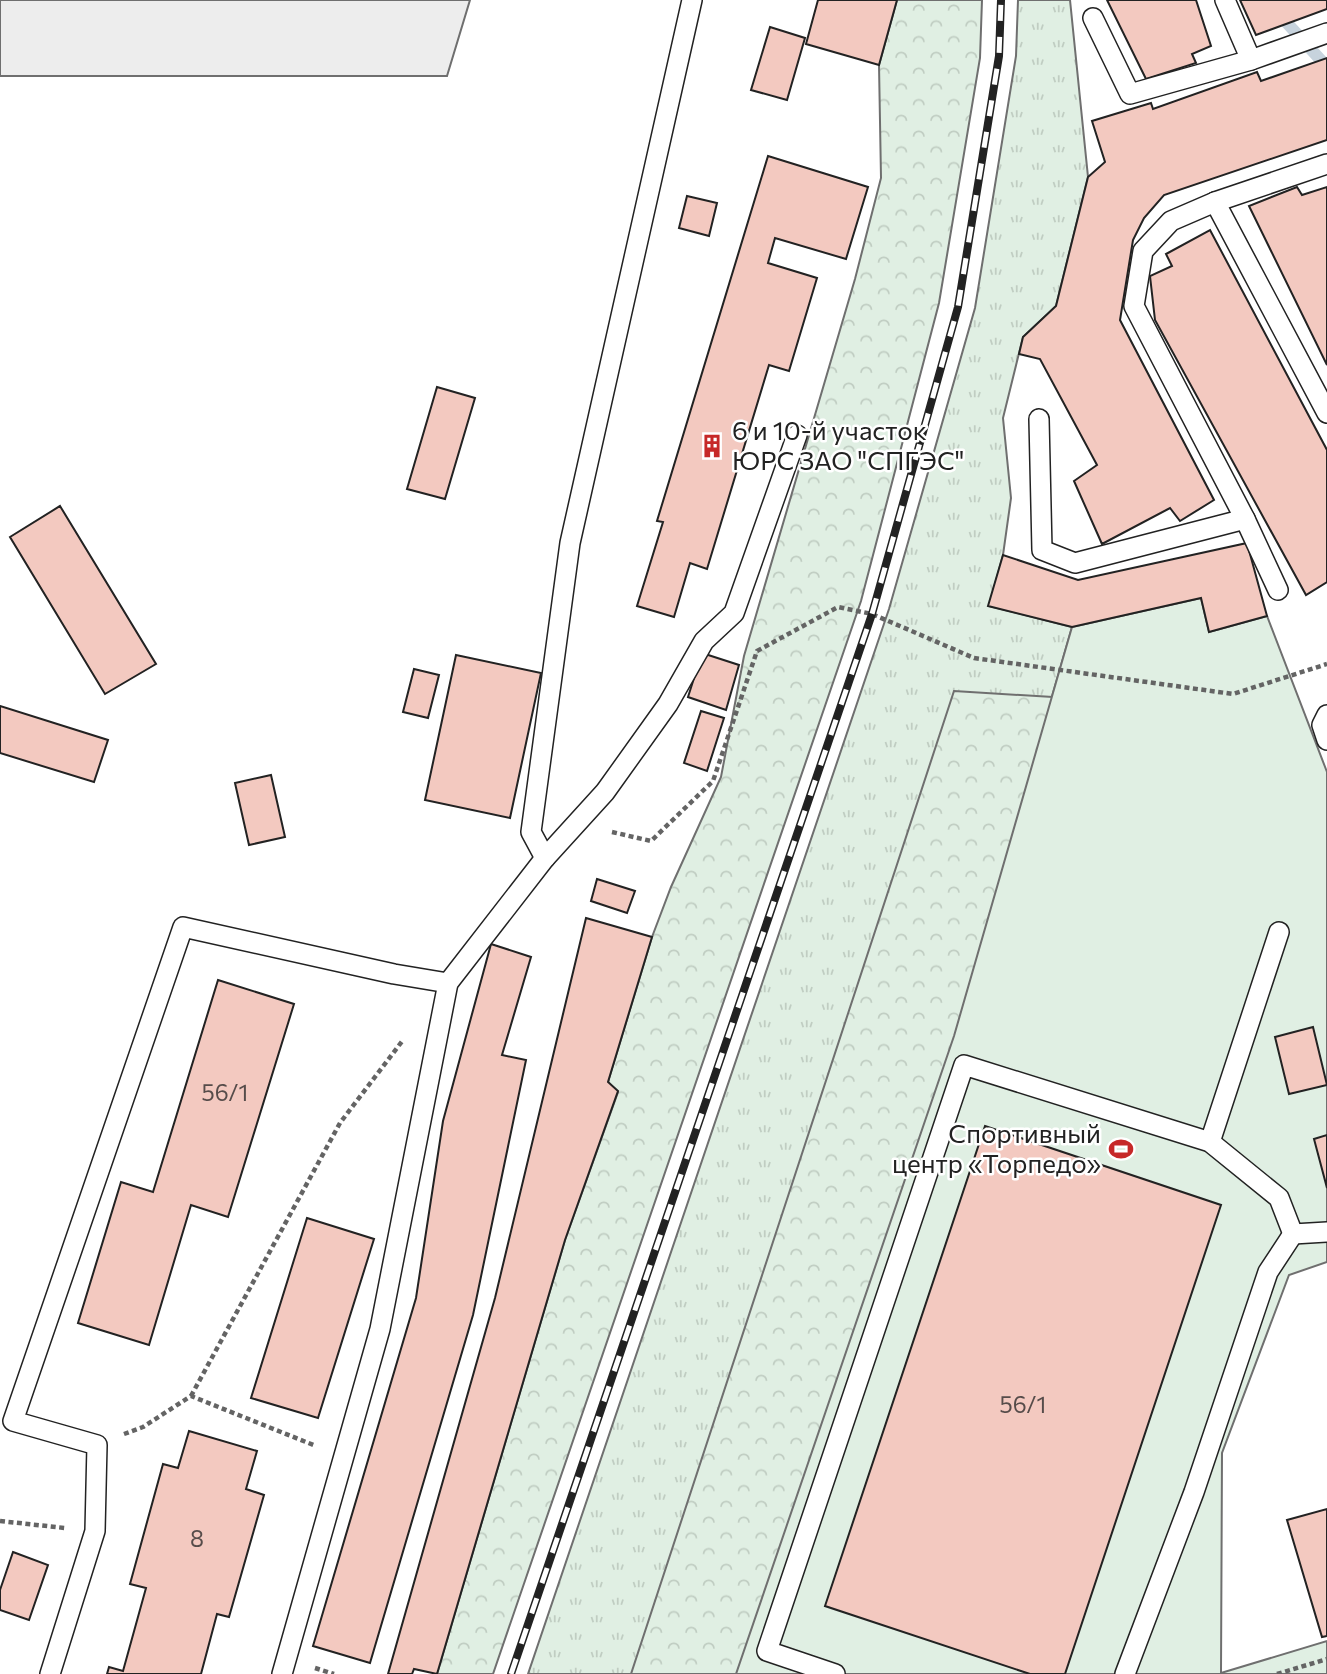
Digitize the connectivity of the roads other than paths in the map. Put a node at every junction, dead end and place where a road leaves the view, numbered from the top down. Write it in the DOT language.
graph roads {
  1 [pos="692,0"];
  2 [pos="1225,0"];
  3 [pos="1093,18"];
  4 [pos="1327,33"];
  5 [pos="1251,60"];
  6 [pos="1327,164"];
  7 [pos="1215,202"];
  8 [pos="1327,414"];
  9 [pos="1039,419"];
  10 [pos="797,435"];
  11 [pos="1245,519"];
  12 [pos="1278,590"];
  13 [pos="1327,715"];
  14 [pos="1327,740"];
  15 [pos="545,858"];
  16 [pos="1279,932"];
  17 [pos="448,983"];
  18 [pos="1210,1142"];
  19 [pos="1327,1232"];
  20 [pos="1293,1234"];
  21 [pos="7,1423"];
  22 [pos="50,1674"];
  23 [pos="282,1674"];
  24 [pos="835,1674"];
  25 [pos="1125,1674"];
  1 -- 15 [label="lane"];
  2 -- 5 [label="lane"];
  3 -- 5 [label="lane"];
  4 -- 5 [label="lane"];
  6 -- 7 [label="lane"];
  7 -- 8 [label="lane"];
  7 -- 11 [label="lane"];
  9 -- 11 [label="lane"];
  10 -- 15 [label="lane"];
  11 -- 12 [label="lane"];
  13 -- 14 [label="lane"];
  15 -- 17 [label="lane"];
  16 -- 18 [label="lane"];
  17 -- 21 [label="lane"];
  17 -- 23 [label="lane"];
  18 -- 20 [label="lane"];
  18 -- 24 [label="lane"];
  19 -- 20 [label="lane"];
  20 -- 25 [label="lane"];
  21 -- 22 [label="lane"];
}
